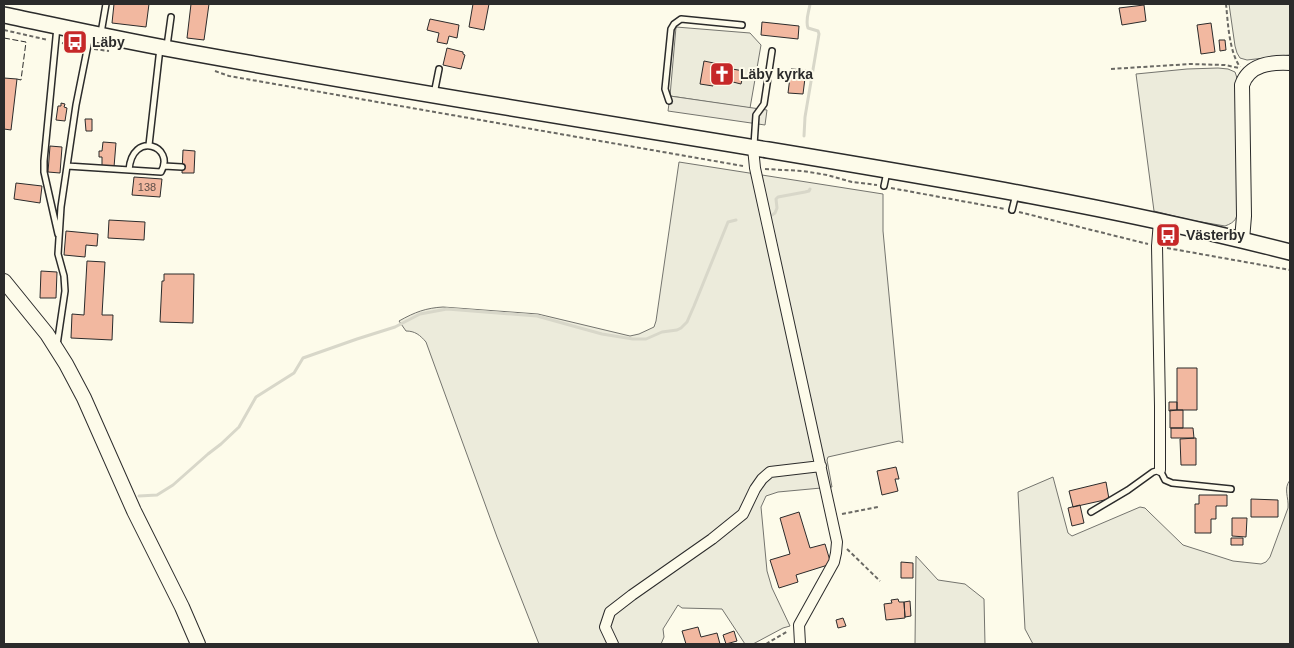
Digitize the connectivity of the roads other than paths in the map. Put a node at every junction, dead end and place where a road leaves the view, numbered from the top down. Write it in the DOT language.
graph roads {
  1 [pos="106,4"];
  2 [pos="4,15"];
  3 [pos="171,17"];
  4 [pos="742,25"];
  5 [pos="56,34"];
  6 [pos="93,39"];
  7 [pos="163,48"];
  8 [pos="772,51"];
  9 [pos="1290,63"];
  10 [pos="438,69"];
  11 [pos="434,95"];
  12 [pos="669,101"];
  13 [pos="149,145"];
  14 [pos="753,148"];
  15 [pos="67,166"];
  16 [pos="164,166"];
  17 [pos="182,167"];
  18 [pos="129,170"];
  19 [pos="887,170"];
  20 [pos="884,186"];
  21 [pos="1016,193"];
  22 [pos="1012,210"];
  23 [pos="1159,221"];
  24 [pos="59,239"];
  25 [pos="1242,240"];
  26 [pos="1290,252"];
  27 [pos="4,281"];
  28 [pos="57,348"];
  29 [pos="821,466"];
  30 [pos="1160,470"];
  31 [pos="1231,489"];
  32 [pos="1091,512"];
  33 [pos="198,644"];
  34 [pos="613,644"];
  35 [pos="800,644"];
  1 -- 6 [label="lane"];
  2 -- 5 [label="main road"];
  3 -- 7 [label="lane"];
  4 -- 12 [label="lane"];
  5 -- 6 [label="main road"];
  5 -- 24 [label="lane"];
  6 -- 7 [label="main road"];
  6 -- 15 [label="lane"];
  7 -- 11 [label="main road"];
  7 -- 13 [label="lane"];
  8 -- 14 [label="lane"];
  9 -- 25 [label="street"];
  10 -- 11 [label="lane"];
  11 -- 14 [label="main road"];
  13 -- 16 [label="lane"];
  13 -- 18 [label="lane"];
  14 -- 19 [label="main road"];
  14 -- 29 [label="street"];
  15 -- 18 [label="lane"];
  15 -- 24 [label="lane"];
  16 -- 17 [label="lane"];
  16 -- 18 [label="lane"];
  19 -- 20 [label="lane"];
  19 -- 21 [label="main road"];
  21 -- 22 [label="lane"];
  21 -- 23 [label="main road"];
  23 -- 25 [label="main road"];
  23 -- 30 [label="street"];
  24 -- 28 [label="lane"];
  25 -- 26 [label="main road"];
  27 -- 28 [label="street"];
  28 -- 33 [label="street"];
  29 -- 34 [label="street"];
  29 -- 35 [label="street"];
  30 -- 31 [label="lane"];
  30 -- 32 [label="lane"];
}
